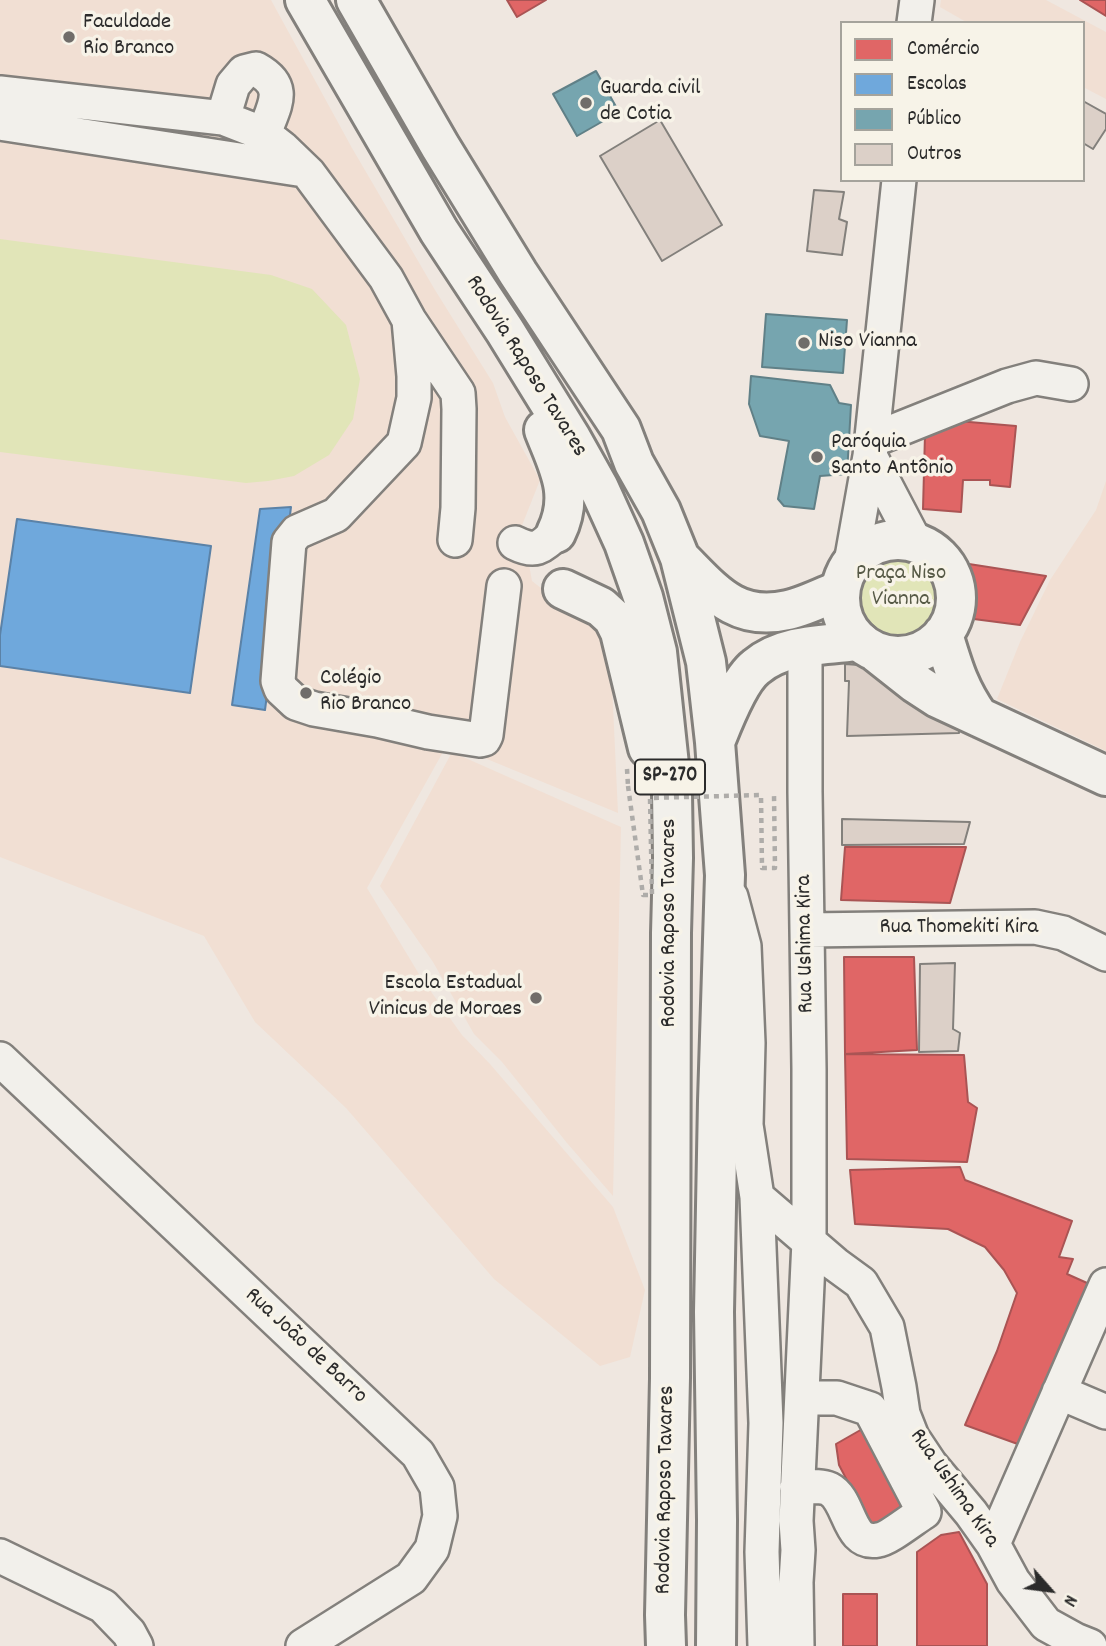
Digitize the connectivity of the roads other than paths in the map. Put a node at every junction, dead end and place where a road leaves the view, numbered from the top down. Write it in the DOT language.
graph roads {
  1 [pos="305,0"];
  2 [pos="356,0"];
  3 [pos="917,0"];
  4 [pos="914,21"];
  5 [pos="6,91"];
  6 [pos="223,118"];
  7 [pos="0,123"];
  8 [pos="264,134"];
  9 [pos="304,170"];
  10 [pos="899,182"];
  11 [pos="409,320"];
  12 [pos="505,331"];
  13 [pos="1072,384"];
  14 [pos="871,448"];
  15 [pos="556,533"];
  16 [pos="455,540"];
  17 [pos="915,542"];
  18 [pos="515,543"];
  19 [pos="680,558"];
  20 [pos="846,576"];
  21 [pos="504,586"];
  22 [pos="563,589"];
  23 [pos="943,634"];
  24 [pos="806,647"];
  25 [pos="868,647"];
  26 [pos="979,718"];
  27 [pos="715,742"];
  28 [pos="1106,776"];
  29 [pos="673,858"];
  30 [pos="725,875"];
  31 [pos="807,930"];
  32 [pos="1106,954"];
  33 [pos="0,1059"];
  34 [pos="757,1197"];
  35 [pos="809,1241"];
  36 [pos="1106,1285"];
  37 [pos="1059,1392"];
  38 [pos="802,1398"];
  39 [pos="1106,1412"];
  40 [pos="797,1487"];
  41 [pos="993,1544"];
  42 [pos="0,1556"];
  43 [pos="136,1646"];
  44 [pos="303,1646"];
  45 [pos="666,1646"];
  46 [pos="716,1646"];
  47 [pos="765,1646"];
  48 [pos="797,1646"];
  49 [pos="1090,1646"];
  1 -- 12 [label="main road, Rodovia Raposo Tavares / SP-270"];
  2 -- 19 [label="main road, Rodovia Raposo Tavares / SP-270"];
  3 -- 4 [label="street"];
  5 -- 6 [label="street"];
  6 -- 8 [label="street"];
  6 -- 8 [label="street"];
  7 -- 9 [label="street"];
  8 -- 9 [label="street"];
  9 -- 11 [label="street"];
  10 -- 14 [label="street"];
  11 -- 16 [label="street"];
  11 -- 21 [label="street"];
  12 -- 15 [label="main road"];
  12 -- 29 [label="main road, Rodovia Raposo Tavares / SP-270"];
  13 -- 14 [label="street"];
  14 -- 17 [label="street"];
  14 -- 20 [label="street"];
  15 -- 18 [label="street"];
  17 -- 20 [label="main road"];
  17 -- 23 [label="main road"];
  19 -- 20 [label="main road"];
  19 -- 27 [label="main road, Rodovia Raposo Tavares / SP-270"];
  20 -- 25 [label="main road"];
  22 -- 29 [label="main road"];
  23 -- 25 [label="main road"];
  23 -- 26 [label="main road"];
  24 -- 25 [label="main road"];
  24 -- 27 [label="main road"];
  24 -- 31 [label="street, Rua Ushima Kira"];
  25 -- 26 [label="main road"];
  26 -- 28 [label="main road"];
  27 -- 30 [label="main road, Rodovia Raposo Tavares / SP-270"];
  29 -- 45 [label="main road, Rodovia Raposo Tavares / SP-270"];
  30 -- 34 [label="street"];
  30 -- 46 [label="main road, Rodovia Raposo Tavares / SP-270"];
  31 -- 32 [label="street, Rua Thomekiti Kira"];
  31 -- 35 [label="street, Rua Ushima Kira"];
  33 -- 44 [label="street, Rua João de Barro"];
  34 -- 35 [label="street"];
  34 -- 47 [label="street"];
  35 -- 38 [label="street, Rua Ushima Kira"];
  35 -- 41 [label="street, Rua Ushima Kira"];
  36 -- 37 [label="street"];
  37 -- 39 [label="street"];
  37 -- 41 [label="street"];
  38 -- 40 [label="street, Rua Ushima Kira"];
  38 -- 40 [label="street"];
  40 -- 48 [label="street, Rua Ushima Kira"];
  41 -- 49 [label="street, Rua Ushima Kira"];
  42 -- 43 [label="street"];
}
